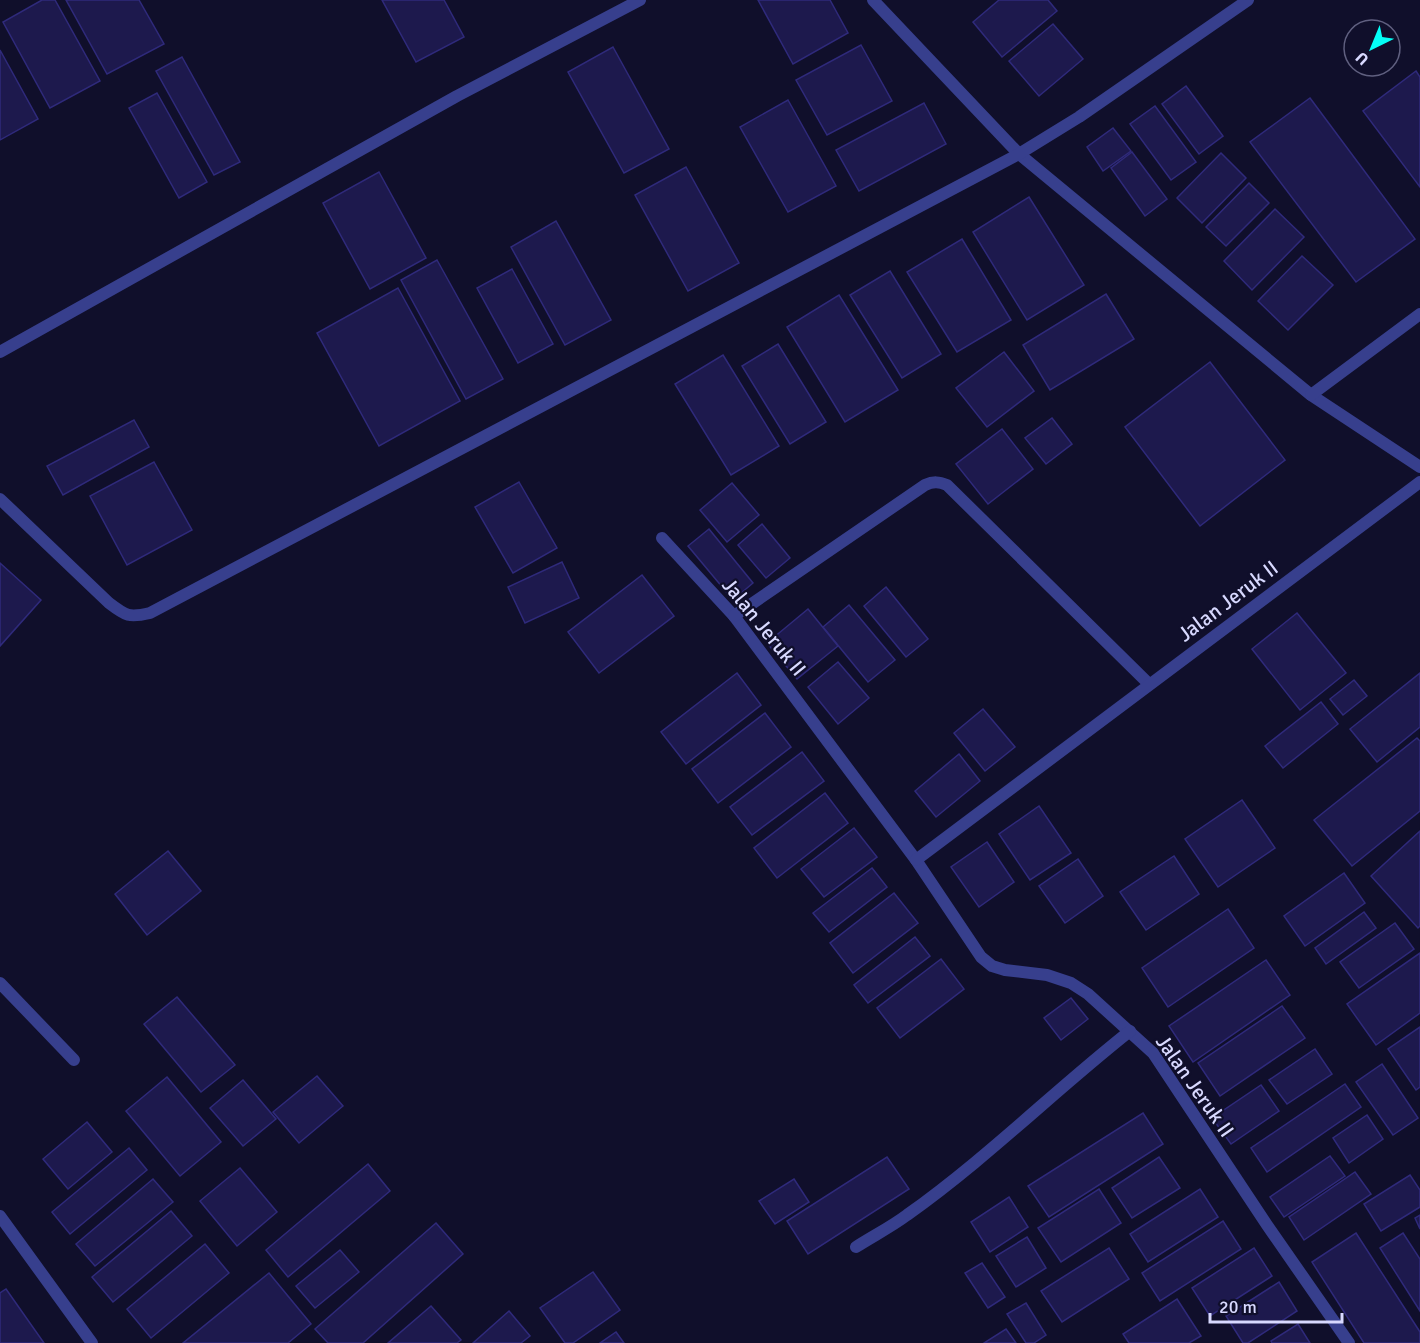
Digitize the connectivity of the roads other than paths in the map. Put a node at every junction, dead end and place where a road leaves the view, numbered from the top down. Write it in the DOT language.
graph roads {
  1 [pos="640,0"];
  2 [pos="873,0"];
  3 [pos="1248,0"];
  4 [pos="1019,154"];
  5 [pos="1420,314"];
  6 [pos="0,352"];
  7 [pos="1311,395"];
  8 [pos="1420,467"];
  9 [pos="1420,482"];
  10 [pos="0,499"];
  11 [pos="662,538"];
  12 [pos="734,616"];
  13 [pos="1149,684"];
  14 [pos="916,860"];
  15 [pos="0,983"];
  16 [pos="1130,1031"];
  17 [pos="74,1060"];
  18 [pos="0,1216"];
  19 [pos="856,1247"];
  20 [pos="92,1343"];
  21 [pos="1348,1343"];
  1 -- 6 [label="street"];
  2 -- 4 [label="street"];
  3 -- 4 [label="street"];
  4 -- 7 [label="street"];
  4 -- 10 [label="street"];
  5 -- 7 [label="street"];
  7 -- 8 [label="street"];
  9 -- 13 [label="street, Jalan Jeruk II"];
  11 -- 12 [label="street, Jalan Jeruk II"];
  12 -- 13 [label="street"];
  12 -- 14 [label="street, Jalan Jeruk II"];
  13 -- 14 [label="street, Jalan Jeruk II"];
  14 -- 16 [label="street, Jalan Jeruk II"];
  15 -- 17 [label="street"];
  16 -- 19 [label="street"];
  16 -- 21 [label="street, Jalan Jeruk II"];
  18 -- 20 [label="street"];
}
